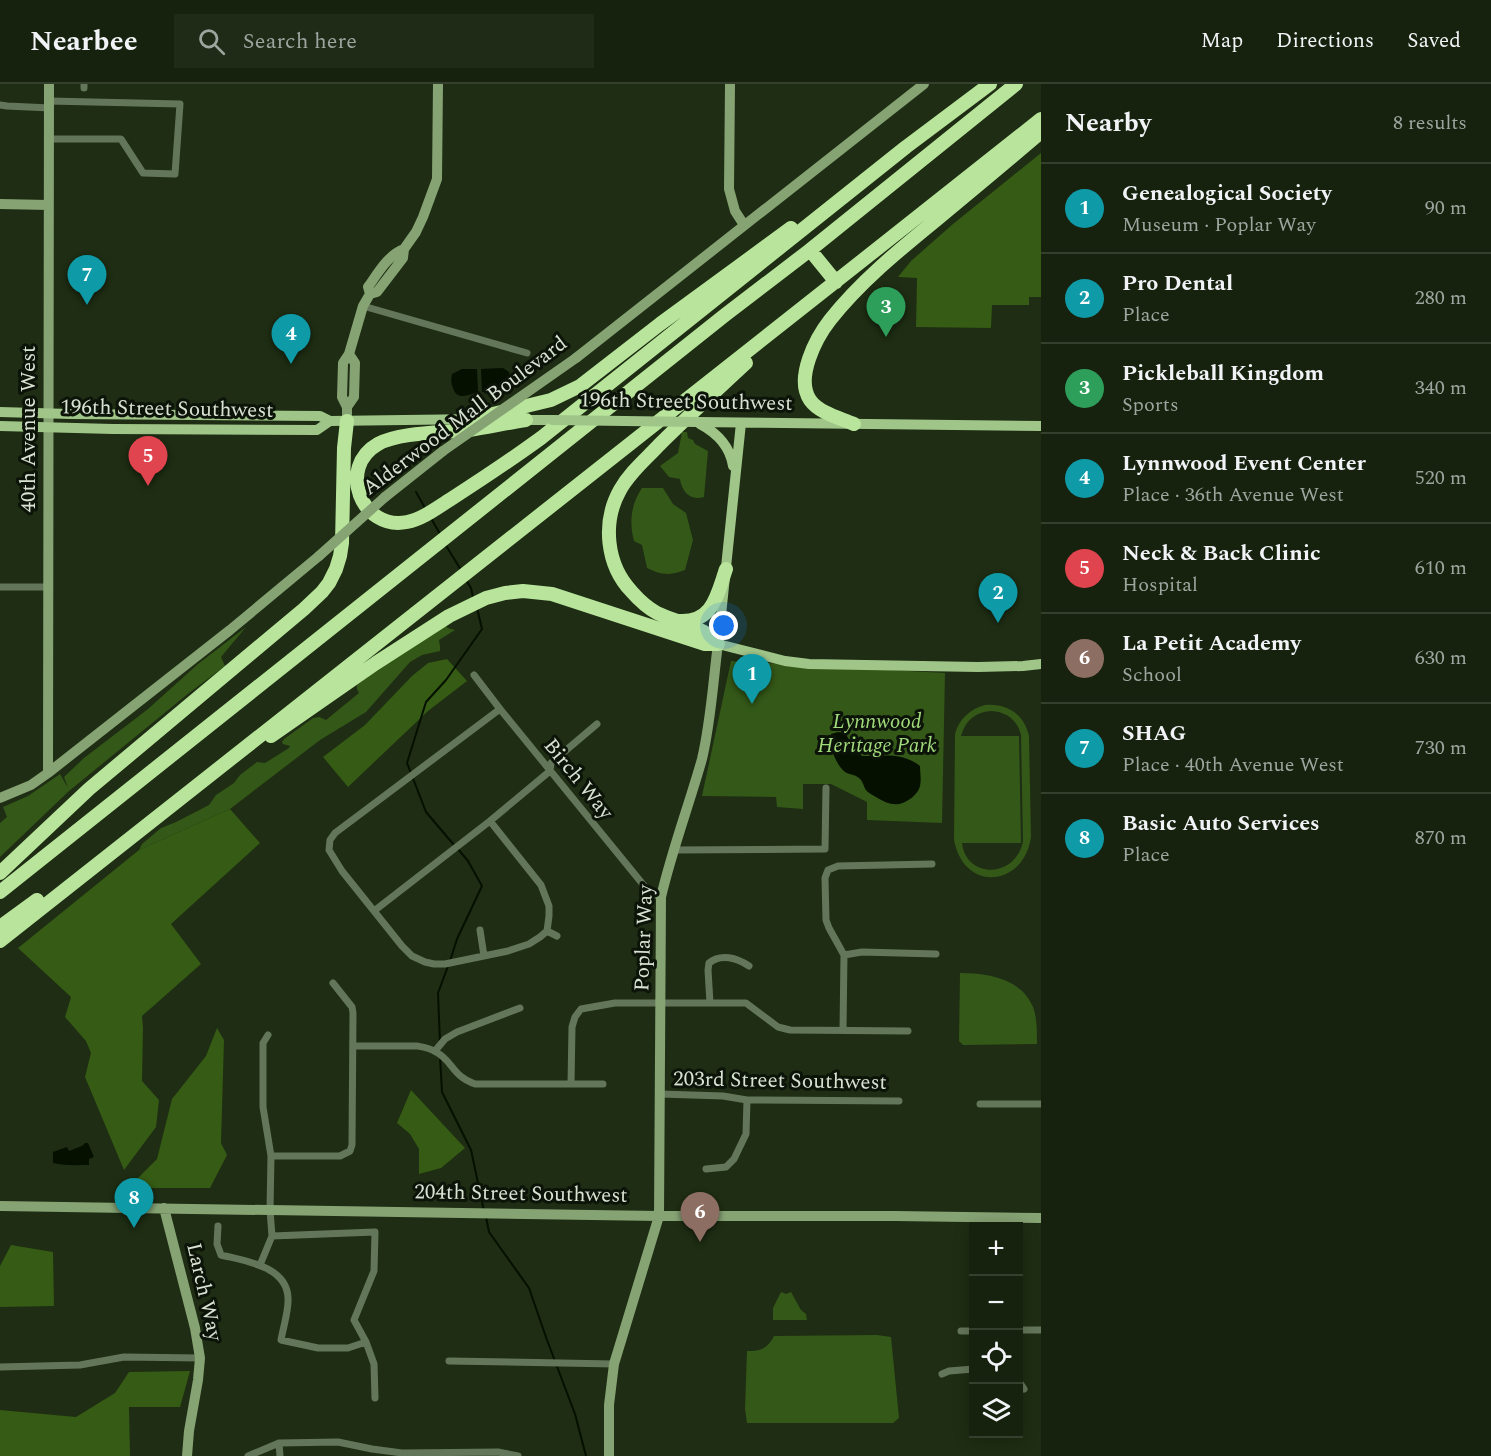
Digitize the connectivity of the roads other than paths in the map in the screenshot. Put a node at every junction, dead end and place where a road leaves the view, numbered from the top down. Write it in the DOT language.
graph roads {
  1 [pos="49,84"];
  2 [pos="438,84"];
  3 [pos="730,84"];
  4 [pos="924,84"];
  5 [pos="990,84"];
  6 [pos="1016,84"];
  7 [pos="50,104"];
  8 [pos="0,105"];
  9 [pos="1041,119"];
  10 [pos="1041,132"];
  11 [pos="49,139"];
  12 [pos="906,147"];
  13 [pos="0,204"];
  14 [pos="48,205"];
  15 [pos="744,225"];
  16 [pos="810,250"];
  17 [pos="836,282"];
  18 [pos="807,305"];
  19 [pos="363,306"];
  20 [pos="527,352"];
  21 [pos="0,412"];
  22 [pos="49,414"];
  23 [pos="347,414"];
  24 [pos="472,419"];
  25 [pos="526,420"];
  26 [pos="330,421"];
  27 [pos="697,422"];
  28 [pos="741,423"];
  29 [pos="854,424"];
  30 [pos="0,426"];
  31 [pos="1041,426"];
  32 [pos="49,427"];
  33 [pos="735,478"];
  34 [pos="726,569"];
  35 [pos="0,587"];
  36 [pos="48,587"];
  37 [pos="677,621"];
  38 [pos="718,644"];
  39 [pos="1041,664"];
  40 [pos="474,675"];
  41 [pos="500,709"];
  42 [pos="597,724"];
  43 [pos="550,771"];
  44 [pos="48,773"];
  45 [pos="197,783"];
  46 [pos="826,788"];
  47 [pos="0,798"];
  48 [pos="489,821"];
  49 [pos="673,850"];
  50 [pos="932,864"];
  51 [pos="0,873"];
  52 [pos="0,892"];
  53 [pos="661,897"];
  54 [pos="374,911"];
  55 [pos="0,927"];
  56 [pos="480,930"];
  57 [pos="547,931"];
  58 [pos="557,936"];
  59 [pos="0,940"];
  60 [pos="936,954"];
  61 [pos="844,955"];
  62 [pos="484,956"];
  63 [pos="749,966"];
  64 [pos="333,983"];
  65 [pos="661,1002"];
  66 [pos="710,1003"];
  67 [pos="520,1008"];
  68 [pos="843,1030"];
  69 [pos="908,1030"];
  70 [pos="268,1035"];
  71 [pos="353,1046"];
  72 [pos="435,1051"];
  73 [pos="572,1084"];
  74 [pos="603,1084"];
  75 [pos="660,1095"];
  76 [pos="747,1100"];
  77 [pos="899,1101"];
  78 [pos="980,1104"];
  79 [pos="1041,1104"];
  80 [pos="271,1156"];
  81 [pos="706,1169"];
  82 [pos="0,1206"];
  83 [pos="164,1208"];
  84 [pos="270,1209"];
  85 [pos="634,1216"];
  86 [pos="658,1216"];
  87 [pos="1041,1218"];
  88 [pos="1010,1222"];
  89 [pos="218,1226"];
  90 [pos="272,1236"];
  91 [pos="651,1243"];
  92 [pos="260,1265"];
  93 [pos="1023,1330"];
  94 [pos="1041,1330"];
  95 [pos="961,1331"];
  96 [pos="969,1331"];
  97 [pos="366,1342"];
  98 [pos="200,1358"];
  99 [pos="449,1360"];
  100 [pos="614,1364"];
  101 [pos="0,1367"];
  102 [pos="969,1369"];
  103 [pos="942,1374"];
  104 [pos="1021,1384"];
  105 [pos="1024,1389"];
  106 [pos="375,1398"];
  107 [pos="279,1443"];
  108 [pos="372,1453"];
  109 [pos="447,1454"];
  110 [pos="187,1456"];
  111 [pos="248,1456"];
  112 [pos="280,1456"];
  113 [pos="518,1456"];
  114 [pos="609,1456"];
  1 -- 7 [label="main road, 40th Avenue West"];
  2 -- 19 [label="main road"];
  3 -- 15 [label="main road"];
  4 -- 15 [label="main road, Alderwood Mall Boulevard"];
  5 -- 12 [label="highway"];
  6 -- 16 [label="highway"];
  7 -- 8 [label="street"];
  7 -- 11 [label="main road, 40th Avenue West"];
  7 -- 11 [label="street"];
  9 -- 17 [label="highway"];
  10 -- 29 [label="highway"];
  11 -- 14 [label="main road, 40th Avenue West"];
  12 -- 24 [label="highway"];
  12 -- 25 [label="highway"];
  13 -- 14 [label="main road"];
  14 -- 22 [label="main road, 40th Avenue West"];
  15 -- 44 [label="main road, Alderwood Mall Boulevard, bridge"];
  16 -- 17 [label="highway"];
  16 -- 52 [label="highway"];
  17 -- 18 [label="highway"];
  18 -- 37 [label="highway"];
  18 -- 45 [label="highway"];
  19 -- 20 [label="street"];
  19 -- 23 [label="main road"];
  21 -- 22 [label="main road, 196th Street Southwest"];
  22 -- 26 [label="main road, 196th Street Southwest"];
  22 -- 32 [label="main road, 40th Avenue West"];
  23 -- 24 [label="main road, 196th Street Southwest"];
  23 -- 26 [label="main road, 196th Street Southwest"];
  23 -- 51 [label="highway"];
  24 -- 25 [label="main road, 196th Street Southwest"];
  25 -- 27 [label="main road, 196th Street Southwest, bridge"];
  26 -- 32 [label="main road, 196th Street Southwest"];
  27 -- 28 [label="main road, 196th Street Southwest"];
  27 -- 33 [label="main road"];
  28 -- 29 [label="main road, 196th Street Southwest"];
  28 -- 33 [label="main road, Poplar Way"];
  29 -- 31 [label="main road, 196th Street Southwest"];
  30 -- 32 [label="main road, 196th Street Southwest"];
  32 -- 36 [label="main road, 40th Avenue West"];
  33 -- 34 [label="main road, Poplar Way"];
  34 -- 37 [label="highway"];
  34 -- 38 [label="main road, Poplar Way"];
  35 -- 36 [label="street"];
  36 -- 44 [label="main road, 40th Avenue West"];
  37 -- 38 [label="highway"];
  38 -- 39 [label="main road"];
  38 -- 45 [label="highway"];
  38 -- 49 [label="main road, Poplar Way"];
  40 -- 41 [label="street, Birch Way"];
  41 -- 43 [label="street, Birch Way"];
  41 -- 54 [label="street"];
  42 -- 43 [label="street"];
  43 -- 48 [label="street"];
  43 -- 53 [label="street, Birch Way"];
  44 -- 47 [label="main road, Alderwood Mall Boulevard"];
  45 -- 55 [label="highway"];
  45 -- 59 [label="highway"];
  46 -- 49 [label="street"];
  48 -- 54 [label="street"];
  48 -- 57 [label="street"];
  49 -- 53 [label="main road, Poplar Way"];
  50 -- 61 [label="street"];
  53 -- 65 [label="main road, Poplar Way"];
  54 -- 62 [label="street"];
  56 -- 62 [label="street"];
  57 -- 58 [label="street"];
  57 -- 62 [label="street"];
  60 -- 61 [label="street"];
  61 -- 68 [label="street"];
  63 -- 66 [label="street"];
  64 -- 71 [label="street"];
  65 -- 66 [label="street"];
  65 -- 73 [label="street"];
  65 -- 75 [label="main road, Poplar Way"];
  66 -- 68 [label="street"];
  67 -- 72 [label="street"];
  68 -- 69 [label="street"];
  70 -- 80 [label="street"];
  71 -- 72 [label="street"];
  71 -- 80 [label="street"];
  72 -- 73 [label="street"];
  73 -- 74 [label="street"];
  75 -- 76 [label="street, 203rd Street Southwest"];
  75 -- 86 [label="main road, Poplar Way"];
  76 -- 77 [label="street, 203rd Street Southwest"];
  76 -- 81 [label="street"];
  78 -- 79 [label="street"];
  80 -- 84 [label="street"];
  82 -- 83 [label="main road, 204th Street Southwest"];
  83 -- 84 [label="main road, 204th Street Southwest"];
  83 -- 98 [label="main road, Larch Way"];
  84 -- 85 [label="main road, 204th Street Southwest"];
  84 -- 90 [label="street"];
  85 -- 86 [label="main road, 204th Street Southwest"];
  85 -- 91 [label="main road"];
  86 -- 88 [label="main road, 204th Street Southwest"];
  86 -- 91 [label="main road, Poplar Way"];
  87 -- 88 [label="main road, 204th Street Southwest"];
  89 -- 92 [label="street"];
  90 -- 92 [label="street"];
  90 -- 97 [label="street"];
  91 -- 100 [label="main road, Poplar Way"];
  92 -- 97 [label="street"];
  93 -- 94 [label="street"];
  95 -- 96 [label="street"];
  97 -- 106 [label="street"];
  98 -- 101 [label="street"];
  98 -- 110 [label="main road, Larch Way"];
  99 -- 100 [label="street"];
  100 -- 114 [label="main road, Poplar Way"];
  102 -- 103 [label="street"];
  104 -- 105 [label="street"];
  107 -- 108 [label="street"];
  107 -- 111 [label="street"];
  107 -- 112 [label="street"];
  108 -- 109 [label="street"];
  109 -- 113 [label="street"];
}
